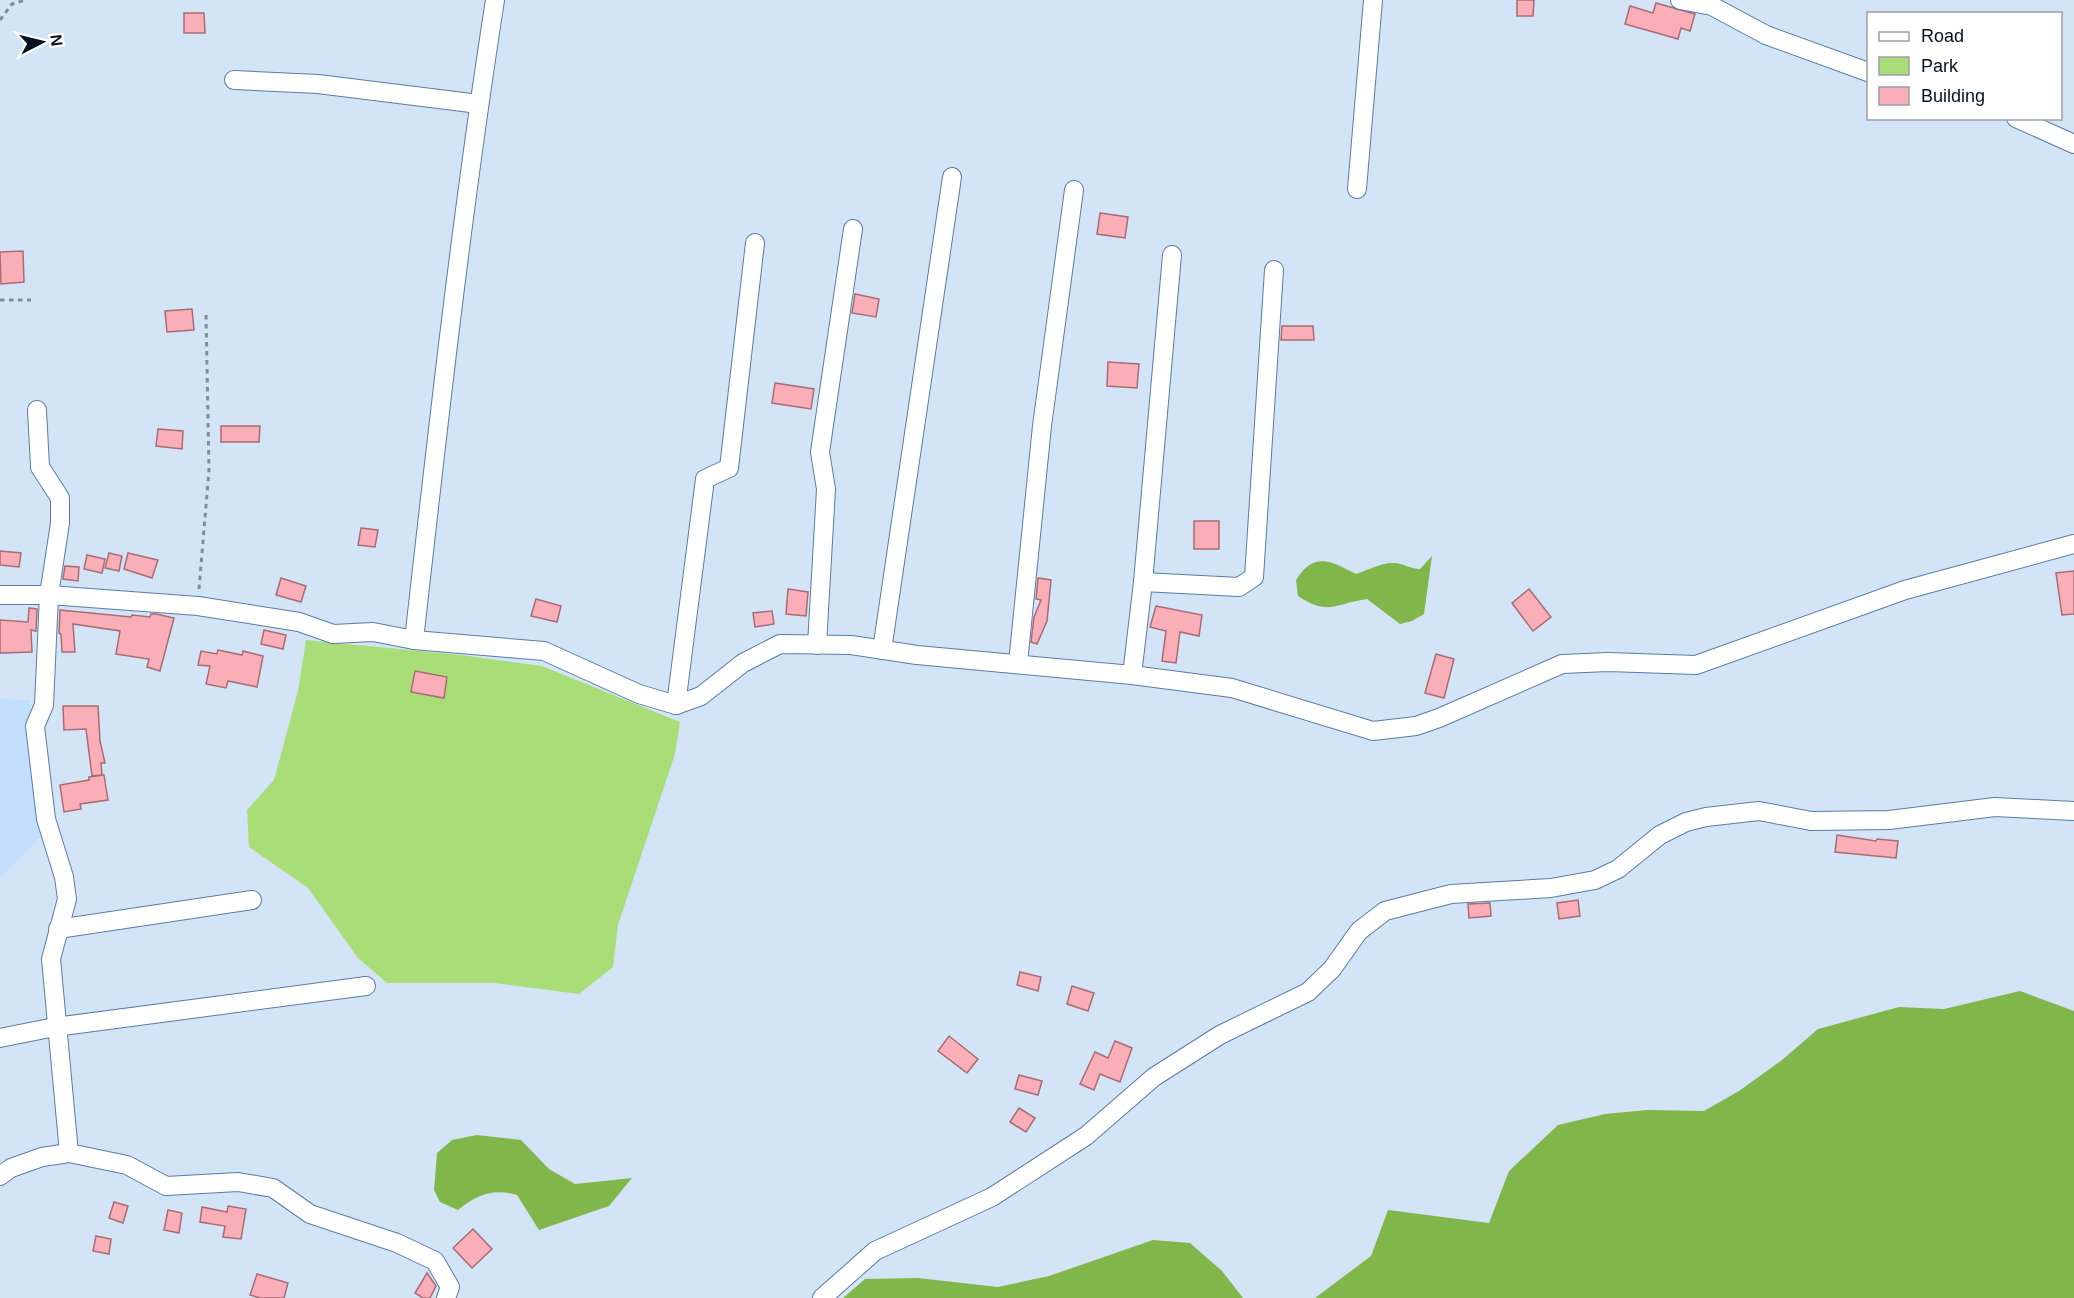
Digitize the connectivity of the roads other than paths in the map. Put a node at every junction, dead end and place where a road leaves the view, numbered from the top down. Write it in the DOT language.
graph roads {
  1 [pos="495,0"];
  2 [pos="1373,0"];
  3 [pos="1680,0"];
  4 [pos="1867,71"];
  5 [pos="234,80"];
  6 [pos="479,104"];
  7 [pos="2020,120"];
  8 [pos="2074,144"];
  9 [pos="952,177"];
  10 [pos="1358,189"];
  11 [pos="1074,190"];
  12 [pos="853,229"];
  13 [pos="755,243"];
  14 [pos="1172,255"];
  15 [pos="1274,270"];
  16 [pos="37,410"];
  17 [pos="2074,544"];
  18 [pos="1143,582"];
  19 [pos="0,595"];
  20 [pos="49,595"];
  21 [pos="414,640"];
  22 [pos="817,645"];
  23 [pos="882,650"];
  24 [pos="1018,663"];
  25 [pos="1132,675"];
  26 [pos="676,705"];
  27 [pos="2074,811"];
  28 [pos="252,900"];
  29 [pos="58,929"];
  30 [pos="366,986"];
  31 [pos="56,1027"];
  32 [pos="0,1038"];
  33 [pos="69,1153"];
  34 [pos="0,1176"];
  35 [pos="446,1298"];
  36 [pos="822,1298"];
  1 -- 6 [label="street"];
  2 -- 10 [label="street"];
  3 -- 4 [label="street"];
  5 -- 6 [label="street"];
  6 -- 21 [label="street"];
  7 -- 8 [label="street"];
  9 -- 23 [label="street"];
  11 -- 24 [label="street"];
  12 -- 22 [label="street"];
  13 -- 26 [label="street"];
  14 -- 18 [label="street"];
  15 -- 18 [label="street"];
  16 -- 20 [label="street"];
  17 -- 25 [label="street"];
  18 -- 25 [label="street"];
  19 -- 20 [label="street"];
  20 -- 21 [label="street"];
  20 -- 29 [label="street"];
  21 -- 26 [label="street"];
  22 -- 23 [label="street"];
  22 -- 26 [label="street"];
  23 -- 24 [label="street"];
  24 -- 25 [label="street"];
  27 -- 36 [label="street"];
  28 -- 29 [label="street"];
  29 -- 31 [label="street"];
  30 -- 31 [label="street"];
  31 -- 32 [label="street"];
  31 -- 33 [label="street"];
  33 -- 34 [label="street"];
  33 -- 35 [label="street"];
}
